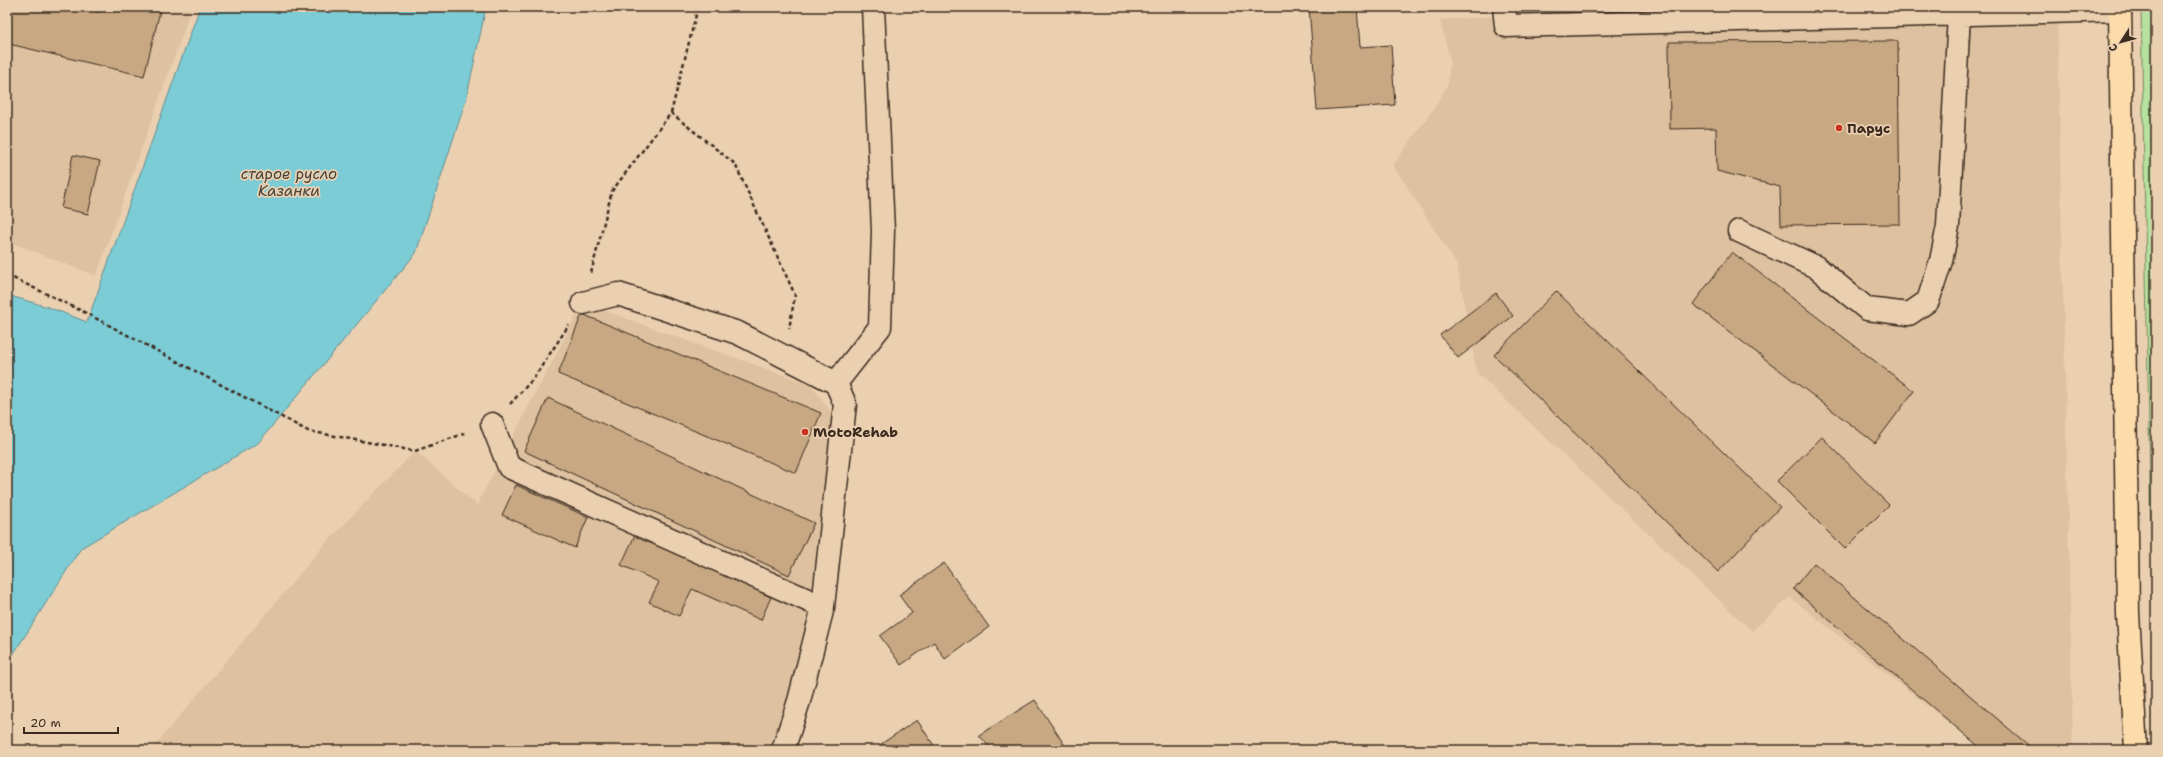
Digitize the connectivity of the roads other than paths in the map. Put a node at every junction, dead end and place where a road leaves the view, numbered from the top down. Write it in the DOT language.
graph roads {
  1 [pos="873,7"];
  2 [pos="2121,9"];
  3 [pos="1959,14"];
  4 [pos="1505,17"];
  5 [pos="1739,231"];
  6 [pos="583,303"];
  7 [pos="836,383"];
  8 [pos="492,424"];
  9 [pos="823,607"];
  10 [pos="783,750"];
  11 [pos="2136,750"];
  1 -- 7 [label="street"];
  2 -- 3 [label="street"];
  2 -- 11 [label="main road"];
  3 -- 4 [label="street"];
  3 -- 5 [label="street"];
  6 -- 7 [label="street"];
  7 -- 9 [label="street"];
  8 -- 9 [label="street"];
  9 -- 10 [label="street"];
}
